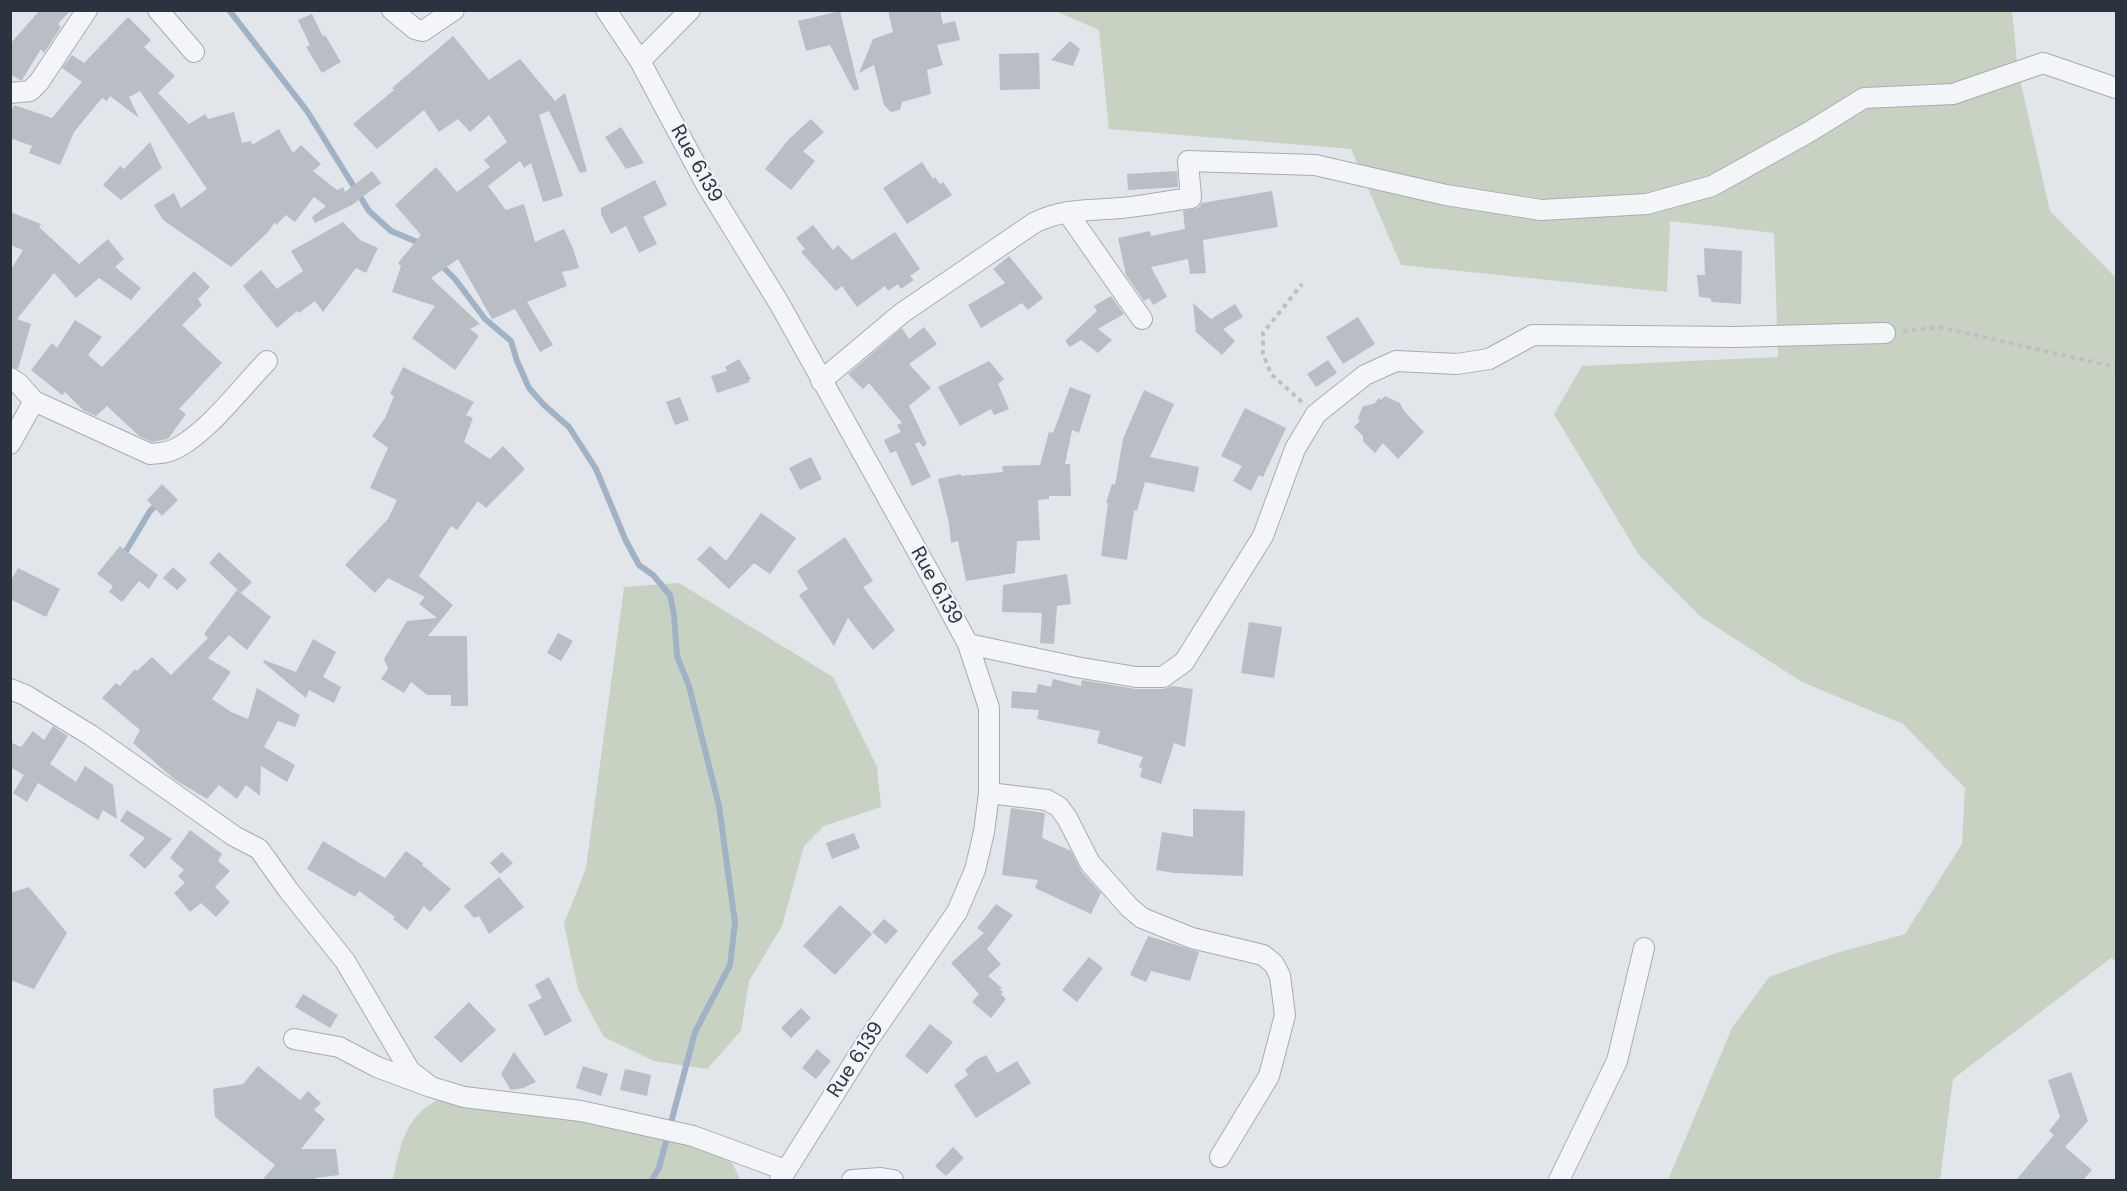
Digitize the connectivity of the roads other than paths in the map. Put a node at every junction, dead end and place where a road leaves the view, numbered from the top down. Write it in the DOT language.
graph roads {
  1 [pos="87,10"];
  2 [pos="158,10"];
  3 [pos="392,10"];
  4 [pos="454,10"];
  5 [pos="606,10"];
  6 [pos="690,10"];
  7 [pos="194,52"];
  8 [pos="640,61"];
  9 [pos="2116,88"];
  10 [pos="10,93"];
  11 [pos="1067,212"];
  12 [pos="1142,319"];
  13 [pos="1885,333"];
  14 [pos="267,361"];
  15 [pos="10,378"];
  16 [pos="821,381"];
  17 [pos="34,401"];
  18 [pos="10,444"];
  19 [pos="968,644"];
  20 [pos="10,688"];
  21 [pos="989,793"];
  22 [pos="1644,948"];
  23 [pos="294,1039"];
  24 [pos="431,1087"];
  25 [pos="1220,1157"];
  26 [pos="782,1175"];
  27 [pos="852,1180"];
  28 [pos="893,1180"];
  29 [pos="1559,1180"];
  1 -- 10 [label="street"];
  2 -- 7 [label="street"];
  3 -- 4 [label="street"];
  5 -- 8 [label="street, Rue 6.139"];
  6 -- 8 [label="street"];
  8 -- 16 [label="street, Rue 6.139"];
  9 -- 11 [label="street"];
  11 -- 12 [label="street"];
  11 -- 16 [label="street"];
  13 -- 19 [label="street"];
  14 -- 17 [label="street"];
  15 -- 17 [label="street"];
  16 -- 19 [label="street, Rue 6.139"];
  17 -- 18 [label="street"];
  19 -- 21 [label="street, Rue 6.139"];
  20 -- 24 [label="street"];
  21 -- 25 [label="street"];
  21 -- 26 [label="street, Rue 6.139"];
  22 -- 29 [label="street"];
  23 -- 24 [label="street"];
  24 -- 26 [label="street"];
  27 -- 28 [label="street"];
}
